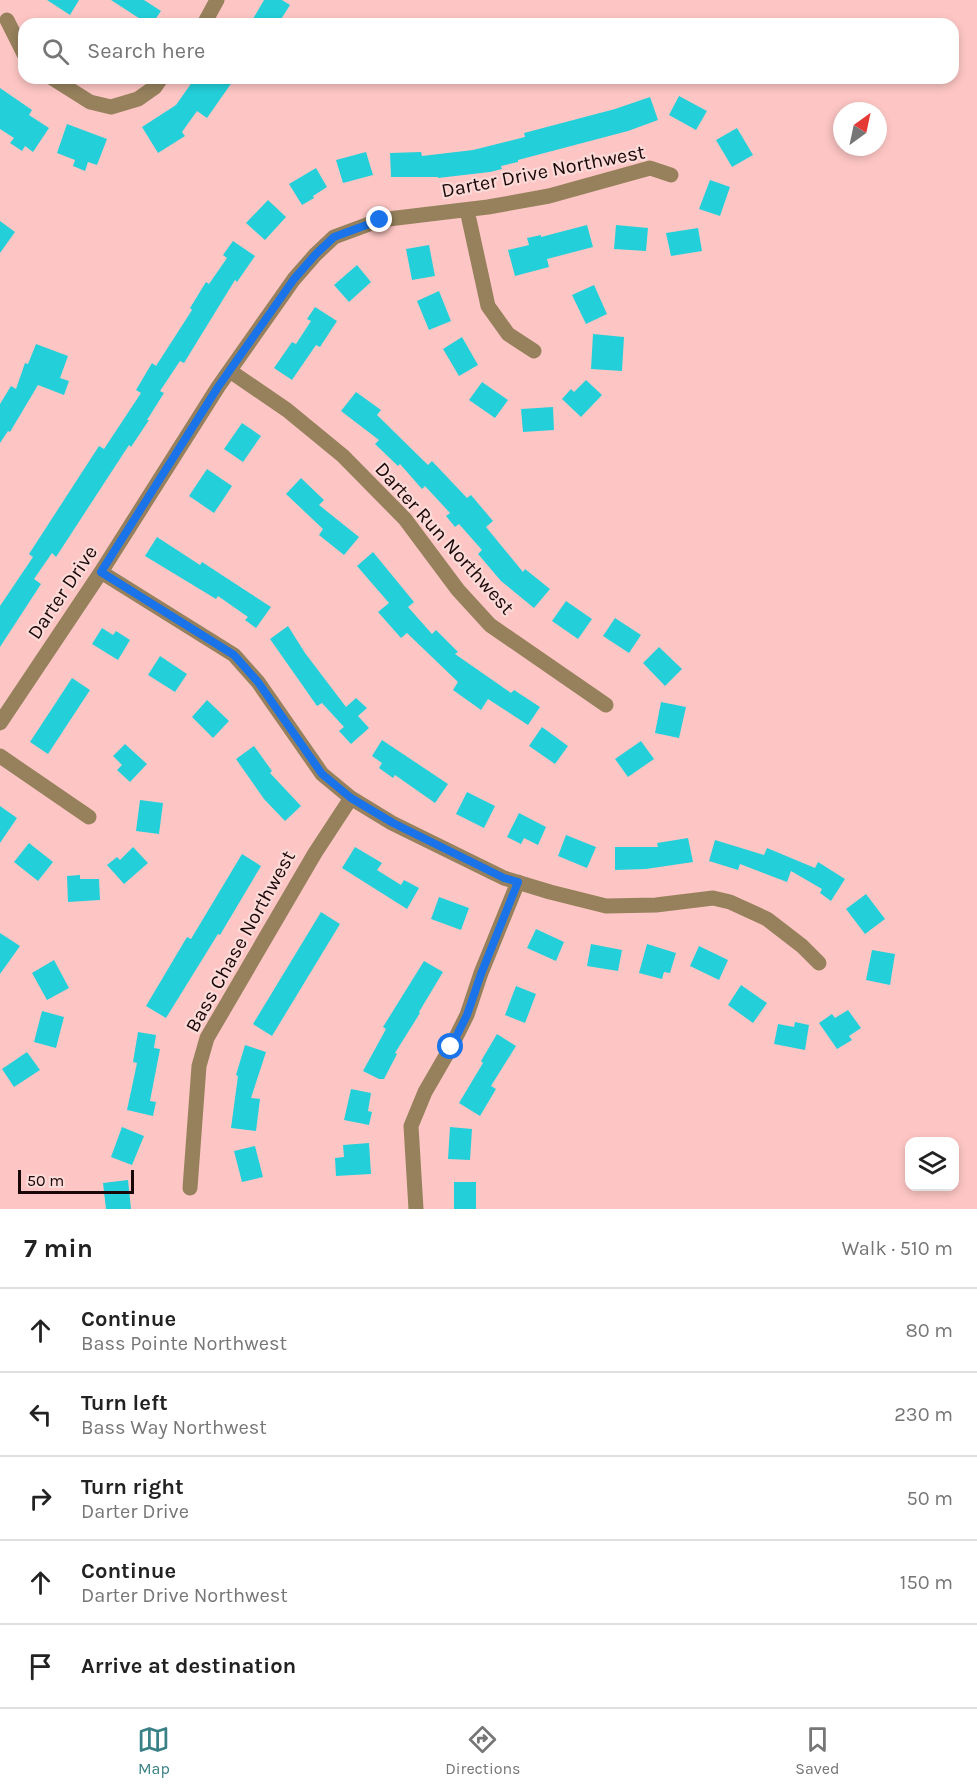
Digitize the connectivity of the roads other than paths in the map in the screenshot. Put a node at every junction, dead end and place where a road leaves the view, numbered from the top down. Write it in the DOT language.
graph roads {
  1 [pos="217,0"];
  2 [pos="207,18"];
  3 [pos="7,20"];
  4 [pos="18,42"];
  5 [pos="62,84"];
  6 [pos="157,84"];
  7 [pos="671,175"];
  8 [pos="467,210"];
  9 [pos="534,351"];
  10 [pos="230,370"];
  11 [pos="157,484"];
  12 [pos="101,572"];
  13 [pos="606,705"];
  14 [pos="0,723"];
  15 [pos="0,756"];
  16 [pos="351,798"];
  17 [pos="89,817"];
  18 [pos="518,882"];
  19 [pos="819,963"];
  20 [pos="190,1188"];
  21 [pos="416,1209"];
  1 -- 2 [label="street"];
  3 -- 4 [label="street"];
  5 -- 6 [label="street"];
  7 -- 8 [label="street, Darter Drive Northwest"];
  8 -- 9 [label="street"];
  8 -- 10 [label="street, Darter Drive Northwest"];
  10 -- 11 [label="street, Darter Drive Northwest"];
  10 -- 13 [label="street, Darter Run Northwest"];
  11 -- 12 [label="street, Darter Drive"];
  12 -- 14 [label="street, Darter Drive"];
  12 -- 16 [label="street"];
  15 -- 17 [label="street"];
  16 -- 18 [label="street"];
  16 -- 20 [label="street, Bass Chase Northwest"];
  18 -- 19 [label="street"];
  18 -- 21 [label="street"];
}
